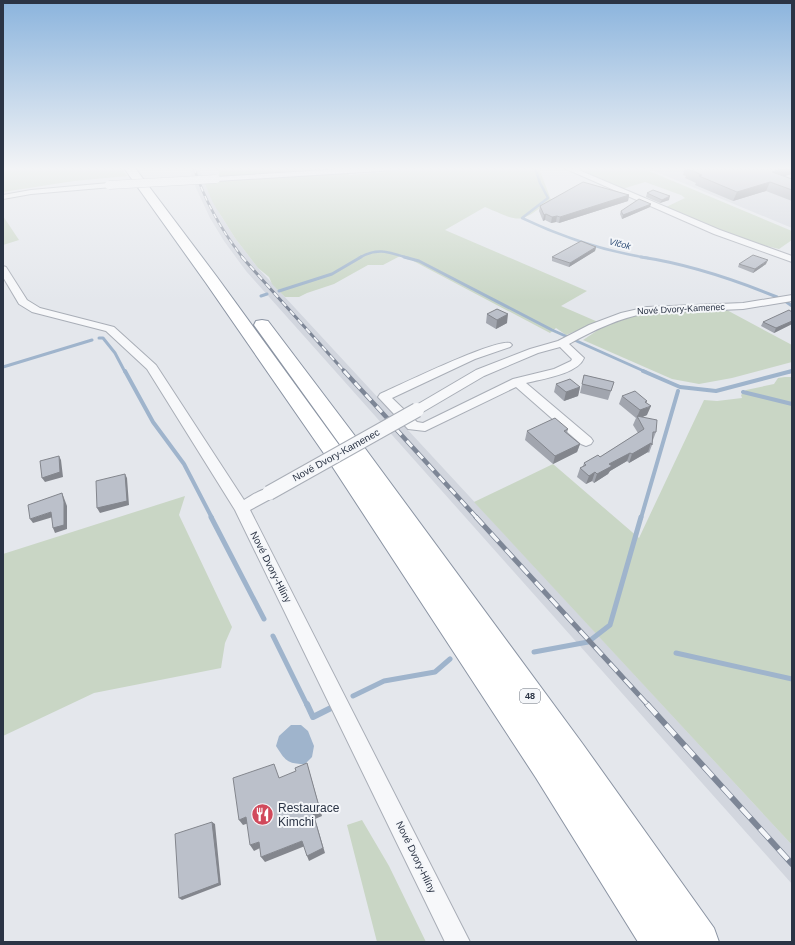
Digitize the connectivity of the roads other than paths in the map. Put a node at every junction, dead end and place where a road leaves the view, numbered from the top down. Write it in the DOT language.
graph roads {
  1 [pos="162,212"];
  2 [pos="176,212"];
  3 [pos="671,212"];
  4 [pos="792,259"];
  5 [pos="3,269"];
  6 [pos="792,298"];
  7 [pos="568,340"];
  8 [pos="506,345"];
  9 [pos="517,382"];
  10 [pos="586,441"];
  11 [pos="344,451"];
  12 [pos="241,508"];
  13 [pos="458,942"];
  14 [pos="660,942"];
  15 [pos="700,942"];
  1 -- 11 [label="highway"];
  2 -- 11 [label="highway"];
  3 -- 4 [label="street"];
  5 -- 12 [label="street, Nové Dvory-Hlíny"];
  6 -- 7 [label="street, Nové Dvory-Kamenec"];
  7 -- 9 [label="street"];
  7 -- 12 [label="street, Nové Dvory-Kamenec, bridge"];
  8 -- 9 [label="street"];
  9 -- 10 [label="street"];
  11 -- 14 [label="highway, 48"];
  11 -- 15 [label="highway, 48"];
  12 -- 13 [label="street, Nové Dvory-Hlíny"];
}
